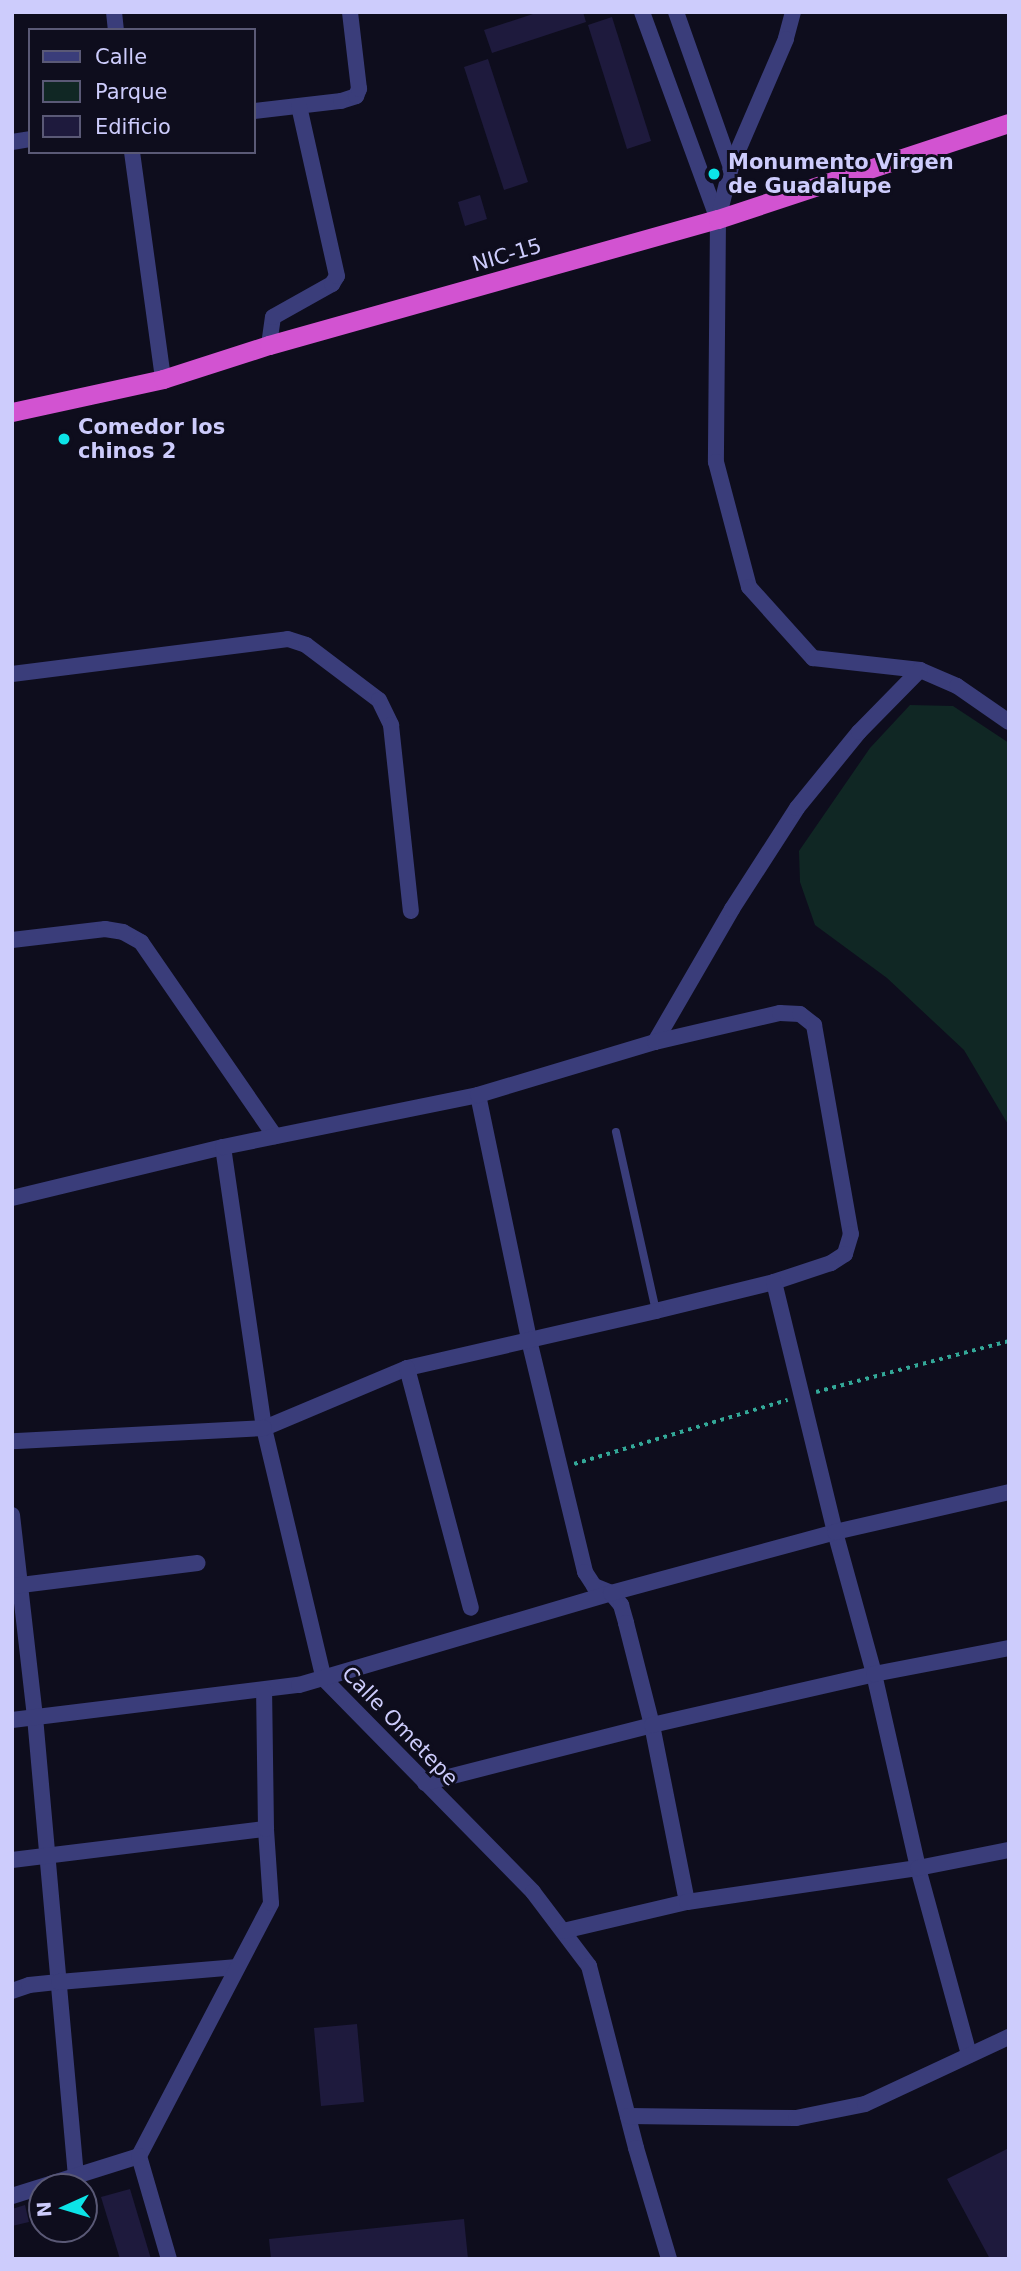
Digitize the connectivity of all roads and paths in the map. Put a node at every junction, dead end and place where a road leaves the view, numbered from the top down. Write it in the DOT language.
graph roads {
  1 [pos="350,12"];
  2 [pos="642,12"];
  3 [pos="676,12"];
  4 [pos="793,12"];
  5 [pos="299,106"];
  6 [pos="256,111"];
  7 [pos="1009,123"];
  8 [pos="132,154"];
  9 [pos="731,167"];
  10 [pos="718,219"];
  11 [pos="269,345"];
  12 [pos="163,379"];
  13 [pos="12,412"];
  14 [pos="920,670"];
  15 [pos="12,674"];
  16 [pos="1009,722"];
  17 [pos="411,911"];
  18 [pos="12,940"];
  19 [pos="655,1042"];
  20 [pos="478,1095"];
  21 [pos="615,1132"];
  22 [pos="275,1136"];
  23 [pos="223,1147"];
  24 [pos="12,1198"];
  25 [pos="774,1282"];
  26 [pos="656,1311"];
  27 [pos="529,1340"];
  28 [pos="407,1368"];
  29 [pos="264,1427"];
  30 [pos="12,1441"];
  31 [pos="1009,1492"];
  32 [pos="12,1515"];
  33 [pos="835,1532"];
  34 [pos="198,1563"];
  35 [pos="17,1585"];
  36 [pos="611,1593"];
  37 [pos="471,1608"];
  38 [pos="1009,1648"];
  39 [pos="874,1674"];
  40 [pos="324,1679"];
  41 [pos="264,1691"];
  42 [pos="35,1717"];
  43 [pos="12,1720"];
  44 [pos="652,1725"];
  45 [pos="425,1783"];
  46 [pos="266,1829"];
  47 [pos="1009,1850"];
  48 [pos="47,1857"];
  49 [pos="12,1860"];
  50 [pos="918,1868"];
  51 [pos="687,1902"];
  52 [pos="563,1931"];
  53 [pos="237,1967"];
  54 [pos="59,1982"];
  55 [pos="12,1991"];
  56 [pos="1009,2036"];
  57 [pos="969,2055"];
  58 [pos="628,2116"];
  59 [pos="139,2156"];
  60 [pos="76,2173"];
  61 [pos="85,2173"];
  62 [pos="169,2259"];
  63 [pos="669,2259"];
  1 -- 5 [label="street"];
  2 -- 10 [label="street"];
  3 -- 9 [label="street"];
  4 -- 9 [label="street"];
  5 -- 6 [label="street"];
  5 -- 11 [label="street"];
  7 -- 10 [label="highway, NIC-15 / NIC-15"];
  8 -- 12 [label="street"];
  9 -- 10 [label="street"];
  10 -- 11 [label="highway, NIC-15 / NIC-15"];
  10 -- 14 [label="street"];
  11 -- 12 [label="highway, NIC-15 / NIC-15"];
  12 -- 13 [label="highway, NIC-15 / NIC-15"];
  14 -- 16 [label="street"];
  14 -- 19 [label="street"];
  15 -- 17 [label="street"];
  18 -- 22 [label="street"];
  19 -- 20 [label="street"];
  19 -- 25 [label="street"];
  20 -- 22 [label="street"];
  20 -- 27 [label="street"];
  21 -- 26 [label="lane"];
  22 -- 23 [label="street"];
  23 -- 24 [label="street"];
  23 -- 29 [label="street, Calle Ometepe"];
  25 -- 26 [label="street"];
  25 -- 33 [label="street"];
  26 -- 27 [label="street"];
  27 -- 28 [label="street"];
  27 -- 36 [label="street"];
  28 -- 29 [label="street"];
  28 -- 37 [label="street"];
  29 -- 30 [label="street"];
  29 -- 40 [label="street, Calle Ometepe"];
  31 -- 33 [label="street"];
  32 -- 35 [label="street"];
  33 -- 36 [label="street"];
  33 -- 39 [label="street"];
  34 -- 35 [label="street"];
  35 -- 42 [label="street"];
  36 -- 40 [label="street"];
  36 -- 44 [label="street"];
  38 -- 39 [label="street"];
  39 -- 44 [label="street"];
  39 -- 50 [label="street"];
  40 -- 41 [label="street"];
  40 -- 45 [label="street, Calle Ometepe"];
  41 -- 42 [label="street"];
  41 -- 46 [label="street"];
  42 -- 43 [label="street"];
  42 -- 48 [label="street"];
  44 -- 45 [label="street"];
  44 -- 51 [label="street"];
  45 -- 52 [label="street, Calle Ometepe"];
  46 -- 48 [label="street"];
  46 -- 53 [label="street"];
  47 -- 50 [label="street"];
  48 -- 49 [label="street"];
  48 -- 54 [label="street"];
  50 -- 51 [label="street"];
  50 -- 57 [label="street"];
  51 -- 52 [label="street"];
  52 -- 58 [label="street, Calle Ometepe"];
  53 -- 54 [label="street"];
  53 -- 59 [label="street"];
  54 -- 55 [label="street"];
  54 -- 60 [label="street"];
  56 -- 57 [label="street"];
  57 -- 58 [label="street"];
  58 -- 63 [label="street, Calle Ometepe"];
  59 -- 61 [label="street"];
  59 -- 62 [label="street"];
}
